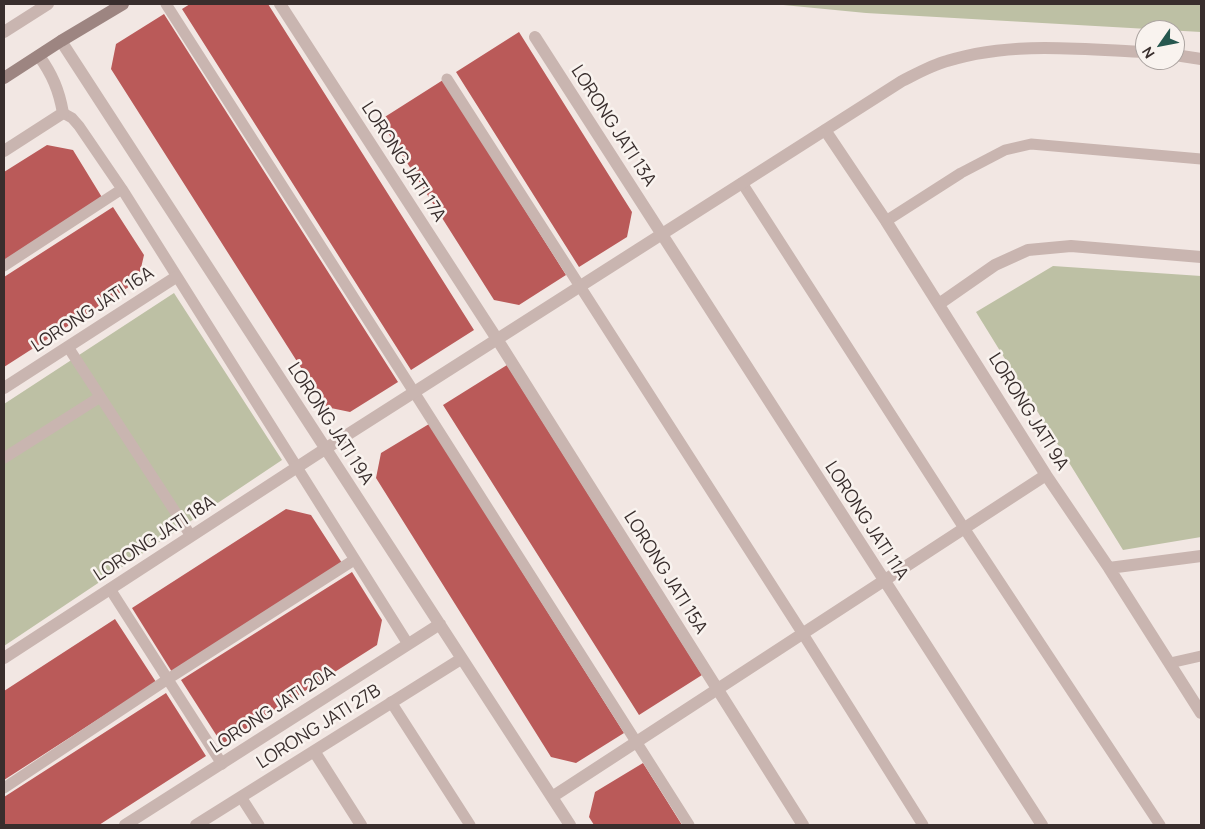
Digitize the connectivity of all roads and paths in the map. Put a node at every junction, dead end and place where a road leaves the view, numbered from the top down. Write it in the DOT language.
graph roads {
  1 [pos="48,4"];
  2 [pos="123,4"];
  3 [pos="166,4"];
  4 [pos="280,4"];
  5 [pos="4,32"];
  6 [pos="534,37"];
  7 [pos="61,41"];
  8 [pos="1135,51"];
  9 [pos="39,56"];
  10 [pos="1185,57"];
  11 [pos="1201,59"];
  12 [pos="4,78"];
  13 [pos="447,79"];
  14 [pos="63,113"];
  15 [pos="825,130"];
  16 [pos="4,151"];
  17 [pos="1201,159"];
  18 [pos="742,183"];
  19 [pos="122,189"];
  20 [pos="886,221"];
  21 [pos="663,233"];
  22 [pos="1201,257"];
  23 [pos="4,266"];
  24 [pos="176,277"];
  25 [pos="580,286"];
  26 [pos="939,304"];
  27 [pos="497,339"];
  28 [pos="68,347"];
  29 [pos="4,388"];
  30 [pos="414,392"];
  31 [pos="100,397"];
  32 [pos="325,448"];
  33 [pos="4,458"];
  34 [pos="296,468"];
  35 [pos="1046,475"];
  36 [pos="964,528"];
  37 [pos="191,536"];
  38 [pos="1201,556"];
  39 [pos="354,560"];
  40 [pos="1109,568"];
  41 [pos="884,581"];
  42 [pos="110,589"];
  43 [pos="440,624"];
  44 [pos="803,634"];
  45 [pos="408,644"];
  46 [pos="1201,656"];
  47 [pos="4,658"];
  48 [pos="461,659"];
  49 [pos="1170,663"];
  50 [pos="168,679"];
  51 [pos="717,689"];
  52 [pos="392,702"];
  53 [pos="1201,713"];
  54 [pos="636,742"];
  55 [pos="314,751"];
  56 [pos="222,764"];
  57 [pos="4,788"];
  58 [pos="241,797"];
  59 [pos="552,797"];
  60 [pos="126,825"];
  61 [pos="196,825"];
  62 [pos="259,825"];
  63 [pos="360,825"];
  64 [pos="470,825"];
  65 [pos="570,825"];
  66 [pos="689,825"];
  67 [pos="803,825"];
  68 [pos="923,825"];
  69 [pos="1042,825"];
  70 [pos="1160,825"];
  1 -- 5 [label="street"];
  2 -- 7 [label="street"];
  3 -- 30 [label="lane"];
  4 -- 27 [label="street, LORONG JATI 17A"];
  6 -- 21 [label="street, LORONG JATI 13A"];
  7 -- 9 [label="street"];
  7 -- 32 [label="street, LORONG JATI 19A"];
  8 -- 15 [label="street, LORONG JATI 18A"];
  9 -- 12 [label="street"];
  9 -- 14 [label="street"];
  10 -- 11 [label="street"];
  13 -- 25 [label="lane"];
  14 -- 16 [label="street"];
  14 -- 19 [label="lane"];
  15 -- 18 [label="street, LORONG JATI 18A"];
  15 -- 20 [label="street, LORONG JATI 9A"];
  17 -- 20 [label="lane"];
  18 -- 21 [label="street, LORONG JATI 18A"];
  18 -- 36 [label="lane"];
  19 -- 23 [label="lane"];
  19 -- 24 [label="lane"];
  20 -- 26 [label="street, LORONG JATI 9A"];
  21 -- 25 [label="street, LORONG JATI 18A"];
  21 -- 41 [label="street, LORONG JATI 11A"];
  22 -- 26 [label="street"];
  24 -- 28 [label="street, LORONG JATI 16A"];
  24 -- 34 [label="lane"];
  25 -- 27 [label="street, LORONG JATI 18A"];
  25 -- 44 [label="lane"];
  26 -- 35 [label="street, LORONG JATI 9A"];
  27 -- 30 [label="street, LORONG JATI 18A"];
  27 -- 51 [label="street, LORONG JATI 15A"];
  28 -- 29 [label="street, LORONG JATI 16A"];
  28 -- 31 [label="lane"];
  30 -- 32 [label="street, LORONG JATI 18A"];
  30 -- 54 [label="lane"];
  31 -- 33 [label="lane"];
  31 -- 37 [label="lane"];
  32 -- 34 [label="street, LORONG JATI 18A"];
  32 -- 43 [label="street, LORONG JATI 19A"];
  34 -- 37 [label="street, LORONG JATI 18A"];
  34 -- 39 [label="lane"];
  35 -- 36 [label="street"];
  35 -- 40 [label="street, LORONG JATI 9A"];
  36 -- 41 [label="street"];
  36 -- 70 [label="lane"];
  37 -- 42 [label="street, LORONG JATI 18A"];
  38 -- 40 [label="street"];
  39 -- 45 [label="lane"];
  39 -- 50 [label="lane"];
  40 -- 49 [label="street, LORONG JATI 9A"];
  41 -- 44 [label="street"];
  41 -- 69 [label="street, LORONG JATI 11A"];
  42 -- 47 [label="street, LORONG JATI 18A"];
  42 -- 50 [label="lane"];
  43 -- 45 [label="street, LORONG JATI 20A"];
  43 -- 48 [label="street, LORONG JATI 19A"];
  44 -- 51 [label="street"];
  44 -- 68 [label="lane"];
  45 -- 56 [label="street, LORONG JATI 20A"];
  46 -- 49 [label="lane"];
  48 -- 52 [label="street, LORONG JATI 27B"];
  48 -- 59 [label="street, LORONG JATI 19A"];
  49 -- 53 [label="street, LORONG JATI 9A"];
  50 -- 56 [label="lane"];
  50 -- 57 [label="lane"];
  51 -- 54 [label="street"];
  51 -- 67 [label="street, LORONG JATI 15A"];
  52 -- 55 [label="street, LORONG JATI 27B"];
  52 -- 64 [label="lane"];
  54 -- 59 [label="street"];
  54 -- 66 [label="lane"];
  55 -- 58 [label="street, LORONG JATI 27B"];
  55 -- 63 [label="street"];
  56 -- 60 [label="street, LORONG JATI 20A"];
  58 -- 61 [label="street, LORONG JATI 27B"];
  58 -- 62 [label="lane"];
  59 -- 65 [label="street, LORONG JATI 19A"];
}
